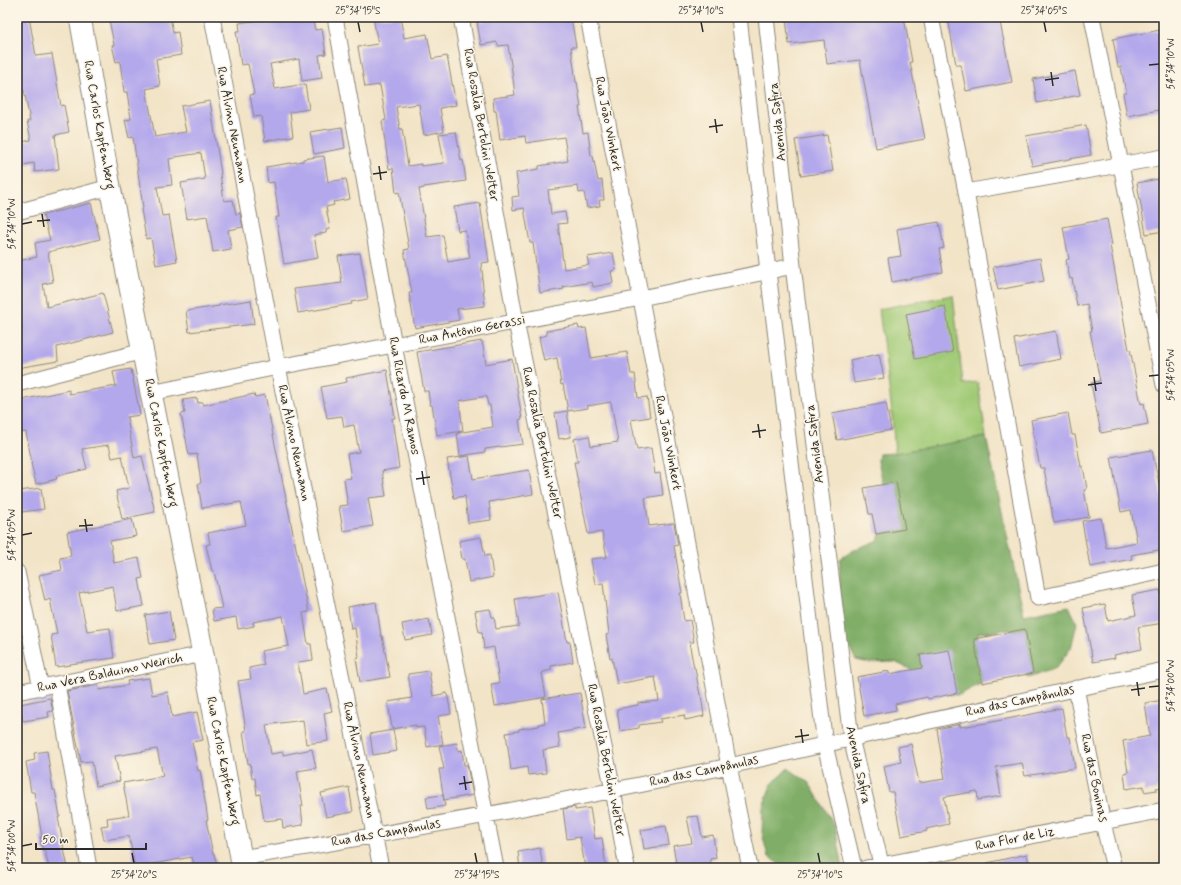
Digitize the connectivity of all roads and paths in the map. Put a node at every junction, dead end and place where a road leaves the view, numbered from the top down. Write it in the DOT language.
graph roads {
  1 [pos="80,17"];
  2 [pos="212,17"];
  3 [pos="335,17"];
  4 [pos="461,17"];
  5 [pos="588,17"];
  6 [pos="739,17"];
  7 [pos="766,17"];
  8 [pos="931,17"];
  9 [pos="1092,17"];
  10 [pos="1164,157"];
  11 [pos="1121,164"];
  12 [pos="110,187"];
  13 [pos="966,192"];
  14 [pos="17,212"];
  15 [pos="793,266"];
  16 [pos="768,271"];
  17 [pos="641,298"];
  18 [pos="516,322"];
  19 [pos="394,345"];
  20 [pos="143,351"];
  21 [pos="278,368"];
  22 [pos="17,384"];
  23 [pos="1164,385"];
  24 [pos="151,393"];
  25 [pos="1164,571"];
  26 [pos="17,572"];
  27 [pos="203,654"];
  28 [pos="1164,670"];
  29 [pos="57,684"];
  30 [pos="41,688"];
  31 [pos="1076,688"];
  32 [pos="17,692"];
  33 [pos="851,738"];
  34 [pos="825,744"];
  35 [pos="729,766"];
  36 [pos="613,790"];
  37 [pos="1164,810"];
  38 [pos="486,816"];
  39 [pos="1103,822"];
  40 [pos="375,836"];
  41 [pos="242,863"];
  42 [pos="876,867"];
  43 [pos="90,868"];
  44 [pos="381,868"];
  45 [pos="496,868"];
  46 [pos="628,868"];
  47 [pos="750,868"];
  48 [pos="854,868"];
  49 [pos="1114,868"];
  1 -- 12 [label="street, Rua Carlos Kapfemberg"];
  2 -- 21 [label="street, Rua Alvino Neumann"];
  3 -- 19 [label="street, Rua Ricardo M Ramos"];
  4 -- 18 [label="street, Rua Rosalia Bertolini Welter"];
  5 -- 17 [label="street, Rua João Winkert"];
  6 -- 16 [label="street, Avenida Safira"];
  7 -- 15 [label="street, Avenida Safira"];
  8 -- 13 [label="street"];
  9 -- 11 [label="street"];
  10 -- 11 [label="street"];
  11 -- 13 [label="street"];
  11 -- 23 [label="street"];
  12 -- 14 [label="street"];
  12 -- 20 [label="street, Rua Carlos Kapfemberg"];
  13 -- 25 [label="street"];
  15 -- 16 [label="street, Rua Antônio Gerassi"];
  15 -- 33 [label="street, Avenida Safira"];
  16 -- 17 [label="street, Rua Antônio Gerassi"];
  16 -- 34 [label="street, Avenida Safira"];
  17 -- 18 [label="street, Rua Antônio Gerassi"];
  17 -- 35 [label="street, Rua João Winkert"];
  18 -- 19 [label="street, Rua Antônio Gerassi"];
  18 -- 36 [label="street, Rua Rosalia Bertolini Welter"];
  19 -- 21 [label="street, Rua Antônio Gerassi"];
  19 -- 38 [label="street, Rua Ricardo M Ramos"];
  20 -- 22 [label="street"];
  20 -- 24 [label="street, Rua Carlos Kapfemberg"];
  21 -- 24 [label="street, Rua Antônio Gerassi"];
  21 -- 40 [label="street, Rua Alvino Neumann"];
  24 -- 27 [label="street, Rua Carlos Kapfemberg"];
  26 -- 30 [label="street"];
  27 -- 29 [label="street, Rua Vera Balduino Weirich"];
  27 -- 41 [label="street, Rua Carlos Kapfemberg"];
  28 -- 31 [label="street, Rua das Campânulas"];
  29 -- 30 [label="street, Rua Vera Balduino Weirich"];
  29 -- 43 [label="street"];
  30 -- 32 [label="street, Rua Vera Balduino Weirich"];
  31 -- 33 [label="street, Rua das Campânulas"];
  31 -- 39 [label="street, Rua das Boninas"];
  33 -- 34 [label="street, Rua das Campânulas"];
  33 -- 42 [label="street, Avenida Safira"];
  34 -- 35 [label="street, Rua das Campânulas"];
  34 -- 48 [label="street, Avenida Safira"];
  35 -- 36 [label="street, Rua das Campânulas"];
  35 -- 47 [label="street, Rua João Winkert"];
  36 -- 38 [label="street, Rua das Campânulas"];
  36 -- 46 [label="street, Rua Rosalia Bertolini Welter"];
  37 -- 39 [label="street, Rua Flor de Liz"];
  38 -- 40 [label="street, Rua das Campânulas"];
  38 -- 45 [label="street, Rua Ricardo M Ramos"];
  39 -- 42 [label="street, Rua Flor de Liz"];
  39 -- 49 [label="street, Rua das Boninas"];
  40 -- 41 [label="street, Rua das Campânulas"];
  40 -- 44 [label="street, Rua Alvino Neumann"];
}
